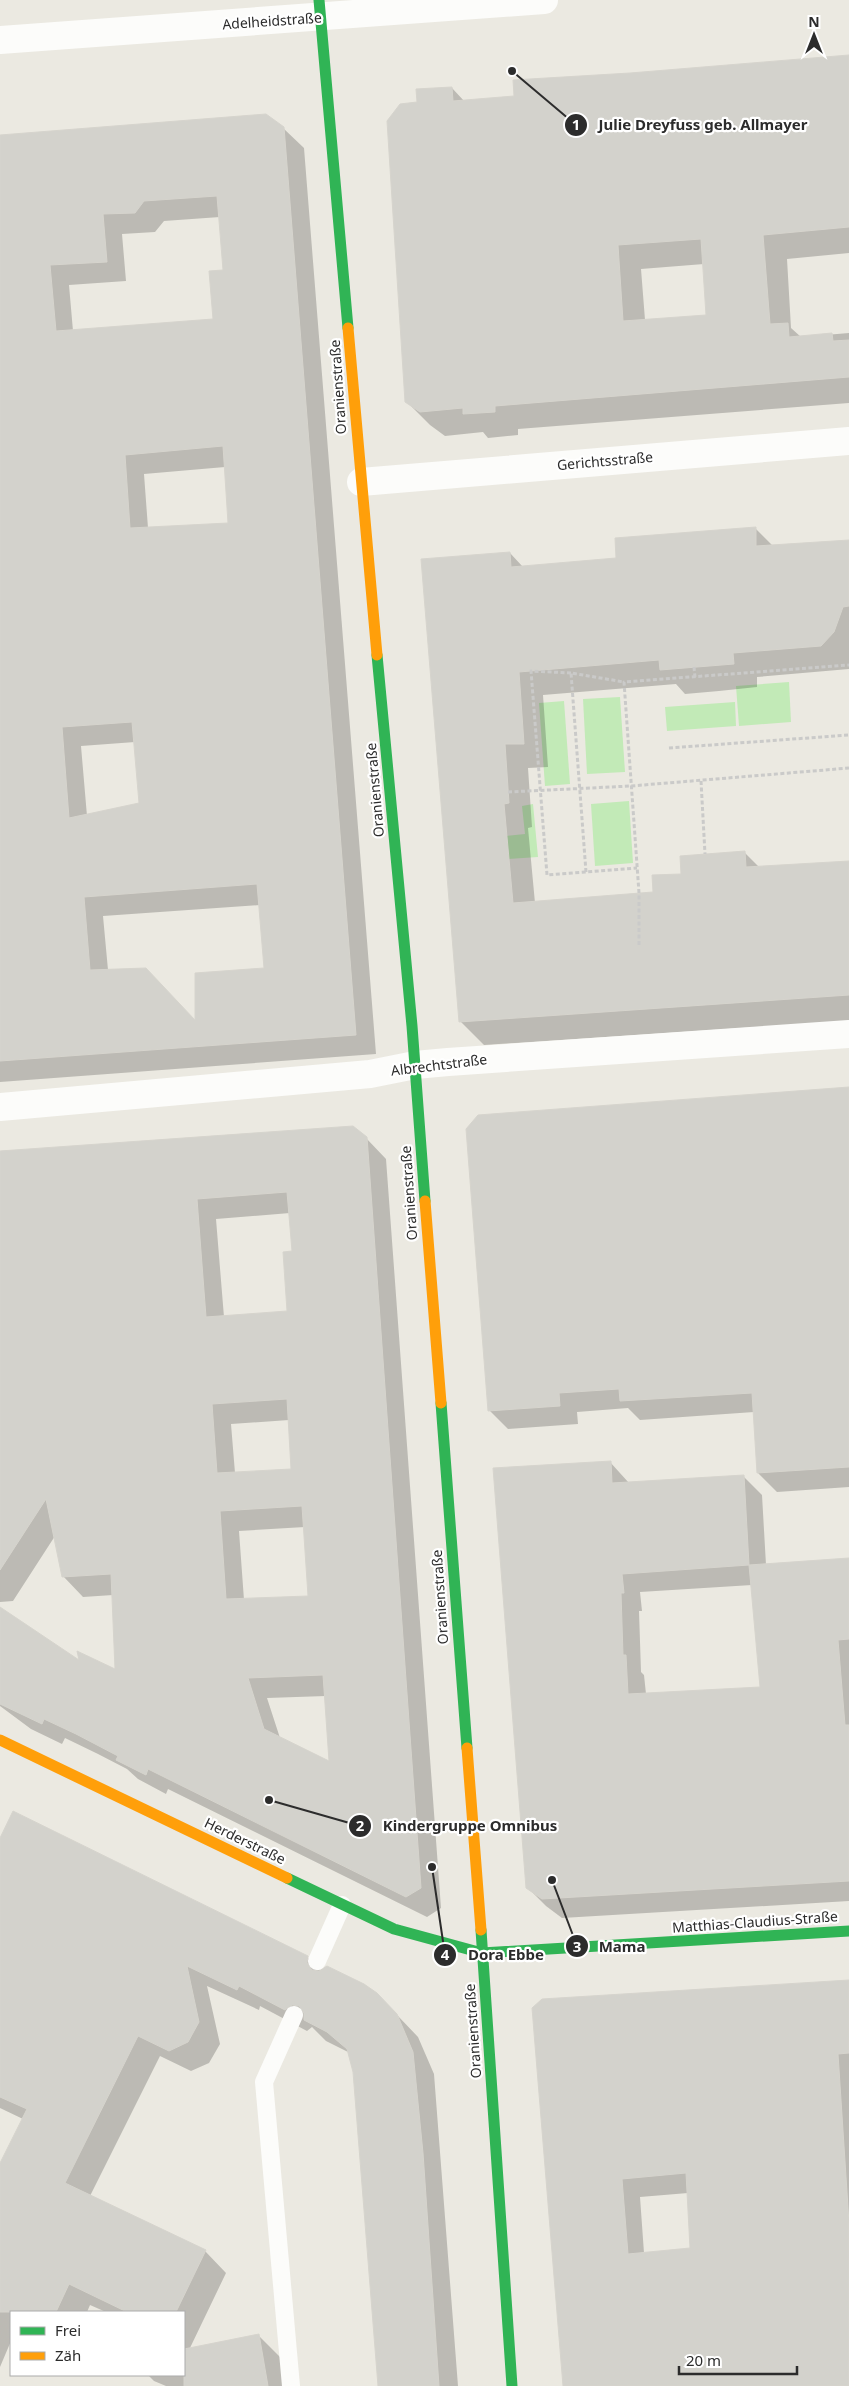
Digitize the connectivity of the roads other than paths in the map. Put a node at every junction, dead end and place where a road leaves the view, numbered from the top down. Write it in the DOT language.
graph roads {
  1 [pos="544,0"];
  2 [pos="320,9"];
  3 [pos="0,40"];
  4 [pos="849,441"];
  5 [pos="361,482"];
  6 [pos="849,1034"];
  7 [pos="415,1065"];
  8 [pos="0,1107"];
  9 [pos="0,1740"];
  10 [pos="342,1904"];
  11 [pos="849,1931"];
  12 [pos="482,1954"];
  13 [pos="317,1961"];
  14 [pos="294,2015"];
  15 [pos="291,2386"];
  16 [pos="512,2386"];
  1 -- 2 [label="street, Adelheidstraße"];
  2 -- 3 [label="street, Adelheidstraße"];
  2 -- 5 [label="street, Oranienstraße"];
  4 -- 5 [label="street, Gerichtsstraße"];
  5 -- 7 [label="street, Oranienstraße"];
  6 -- 7 [label="street, Albrechtstraße"];
  7 -- 8 [label="street, Albrechtstraße"];
  7 -- 12 [label="street, Oranienstraße"];
  9 -- 10 [label="street, Herderstraße"];
  10 -- 12 [label="street, Herderstraße"];
  10 -- 13 [label="lane"];
  11 -- 12 [label="street, Matthias-Claudius-Straße"];
  12 -- 16 [label="street, Oranienstraße"];
  14 -- 15 [label="lane"];
}
